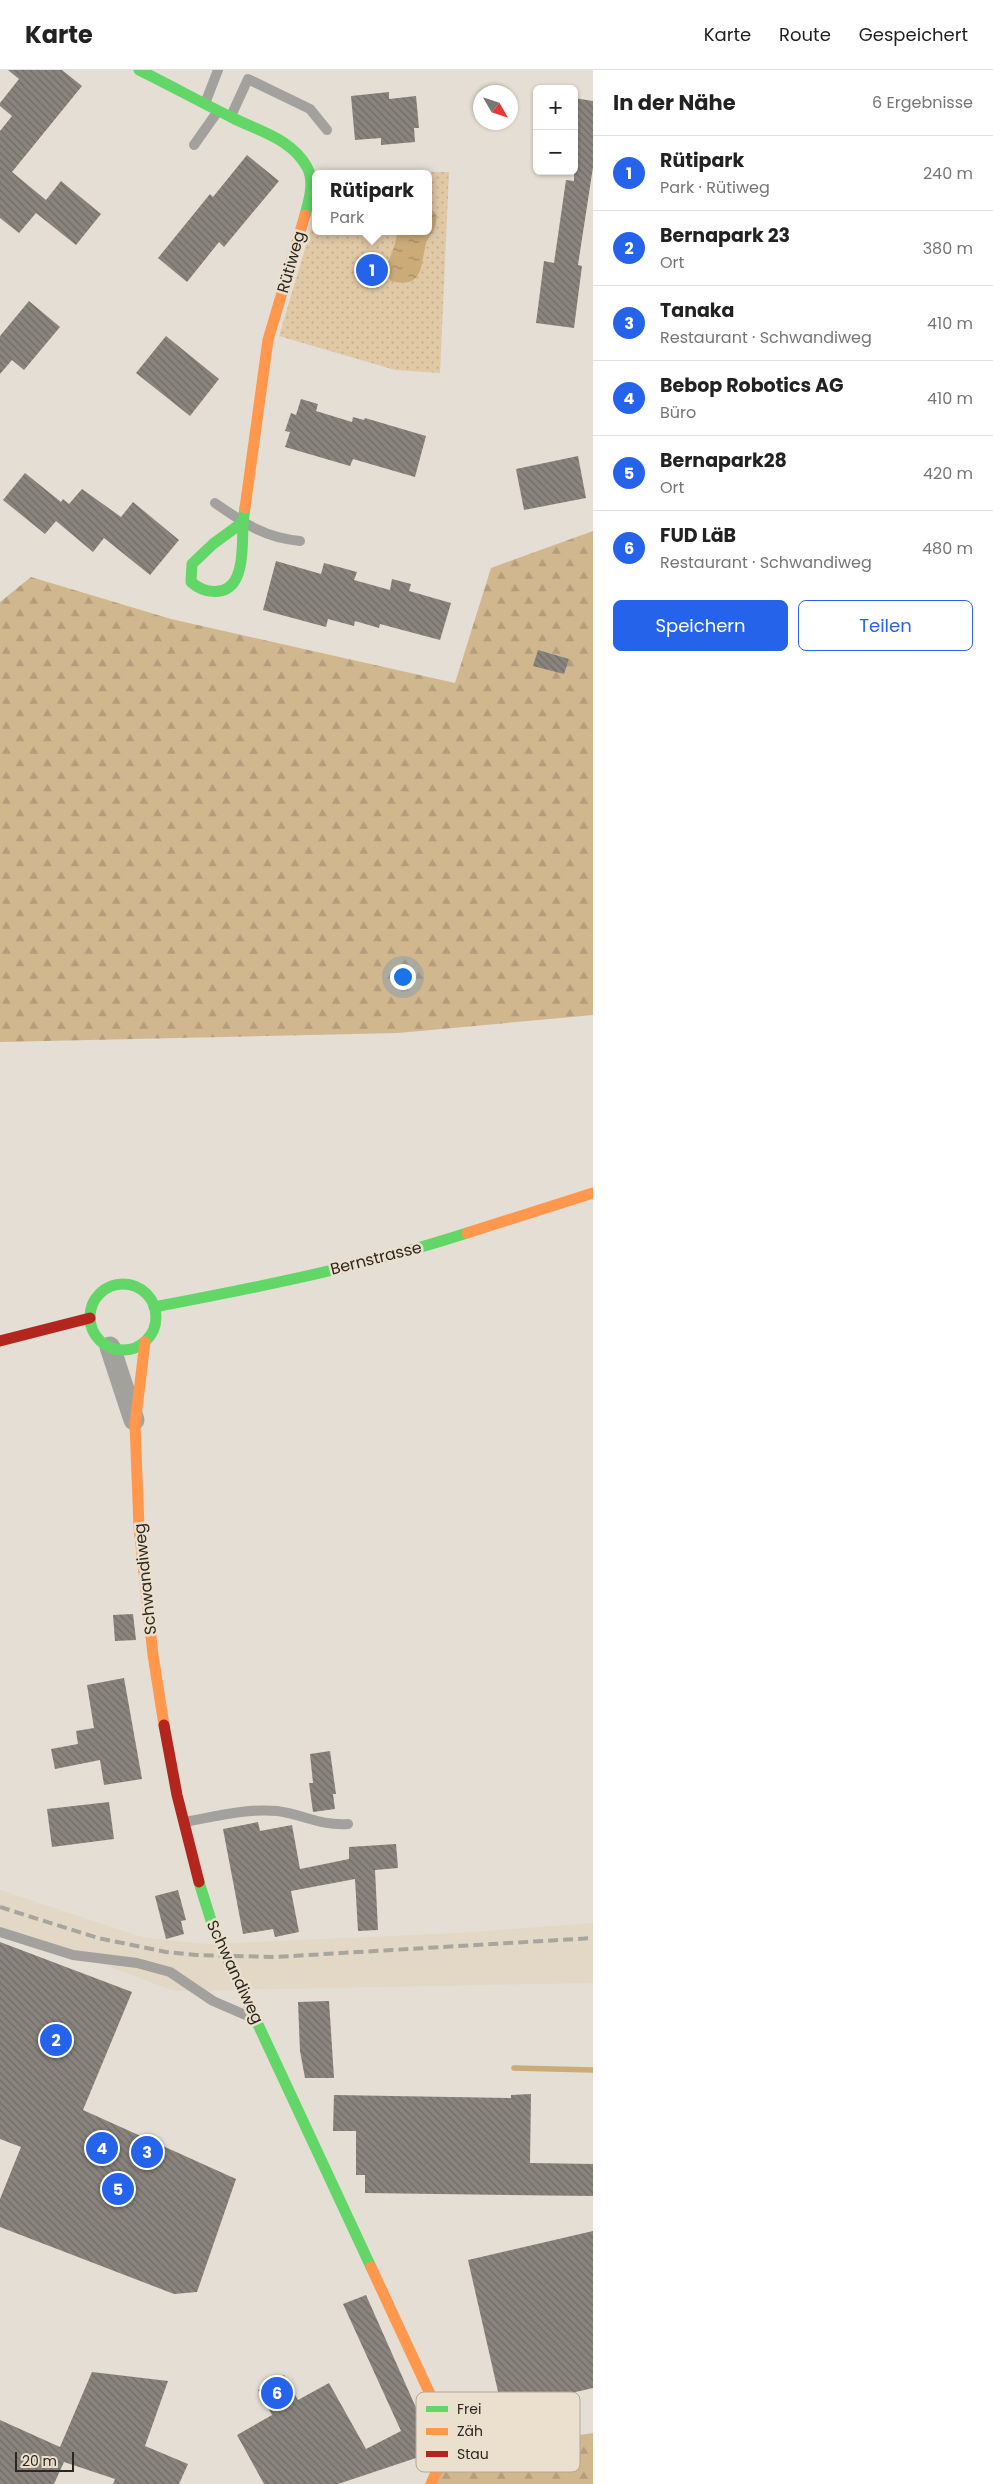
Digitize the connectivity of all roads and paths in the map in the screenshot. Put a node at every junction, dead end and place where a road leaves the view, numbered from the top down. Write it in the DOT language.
graph roads {
  1 [pos="139,70"];
  2 [pos="218,70"];
  3 [pos="205,102"];
  4 [pos="219,110"];
  5 [pos="231,117"];
  6 [pos="326,130"];
  7 [pos="194,145"];
  8 [pos="215,503"];
  9 [pos="243,522"];
  10 [pos="300,541"];
  11 [pos="593,1193"];
  12 [pos="154,1307"];
  13 [pos="90,1318"];
  14 [pos="0,1341"];
  15 [pos="145,1342"];
  16 [pos="110,1347"];
  17 [pos="135,1425"];
  18 [pos="184,1822"];
  19 [pos="348,1824"];
  20 [pos="0,1932"];
  21 [pos="257,2021"];
  22 [pos="429,2392"];
  23 [pos="436,2472"];
  24 [pos="431,2484"];
  1 -- 3 [label="street, Rütiweg"];
  2 -- 3 [label="lane"];
  3 -- 4 [label="street, Rütiweg"];
  4 -- 5 [label="street, Rütiweg"];
  4 -- 7 [label="lane"];
  5 -- 6 [label="lane"];
  5 -- 9 [label="street, Rütiweg"];
  8 -- 9 [label="lane"];
  9 -- 9 [label="street, Rütiweg"];
  9 -- 10 [label="lane"];
  11 -- 12 [label="street, Bernstrasse"];
  12 -- 13 [label="street"];
  12 -- 15 [label="street"];
  13 -- 14 [label="street"];
  13 -- 16 [label="street"];
  15 -- 16 [label="street"];
  15 -- 17 [label="street, Schwandiweg"];
  16 -- 17 [label="street, Schwandiweg"];
  17 -- 18 [label="street, Schwandiweg"];
  18 -- 19 [label="lane"];
  18 -- 21 [label="street, Schwandiweg"];
  20 -- 21 [label="lane"];
  21 -- 22 [label="street, Schwandiweg"];
  23 -- 24 [label="street, Schwandiweg"];
}
